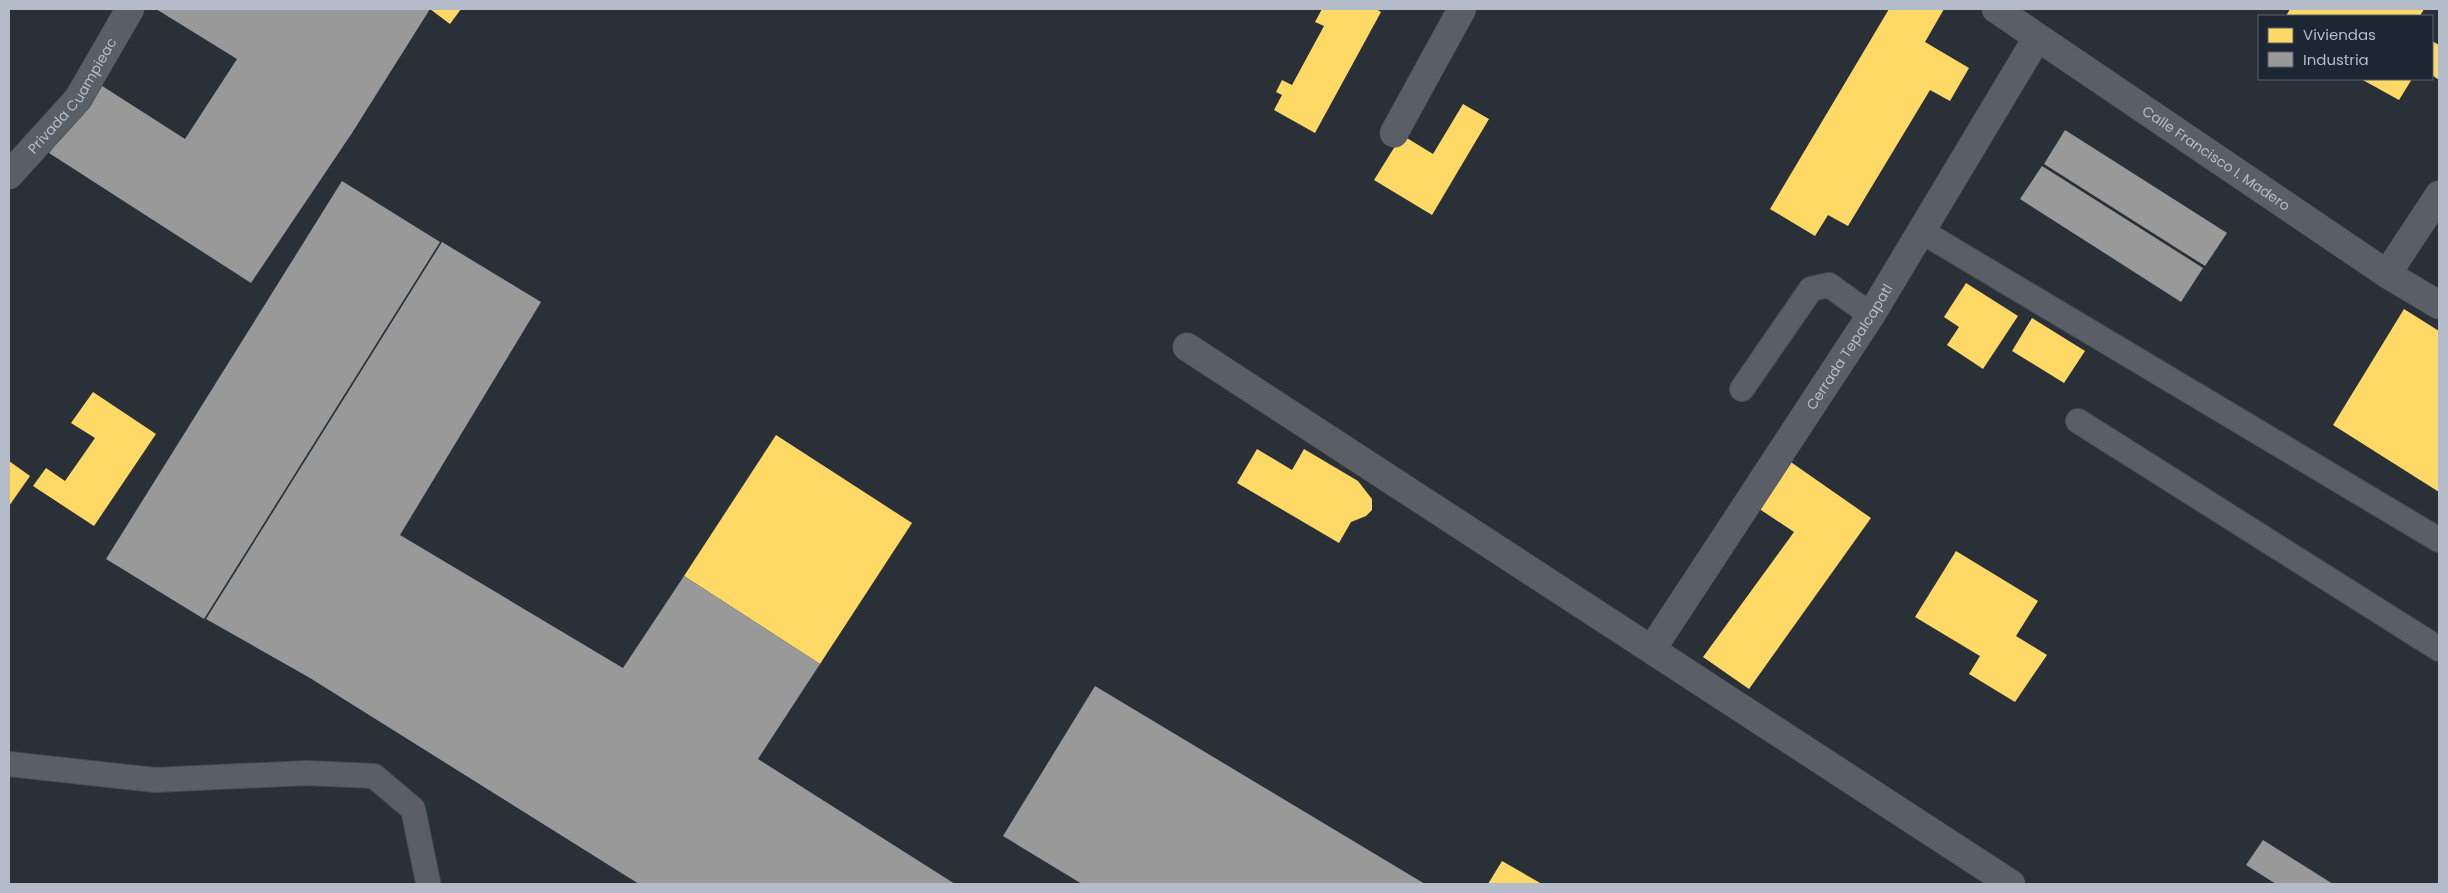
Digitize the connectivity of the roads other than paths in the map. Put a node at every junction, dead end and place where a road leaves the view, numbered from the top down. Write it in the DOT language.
graph roads {
  1 [pos="130,9"];
  2 [pos="1462,9"];
  3 [pos="1996,9"];
  4 [pos="2037,38"];
  5 [pos="1394,133"];
  6 [pos="9,175"];
  7 [pos="2439,194"];
  8 [pos="1921,231"];
  9 [pos="2387,274"];
  10 [pos="2439,305"];
  11 [pos="1871,315"];
  12 [pos="1187,347"];
  13 [pos="1742,388"];
  14 [pos="2078,421"];
  15 [pos="2439,540"];
  16 [pos="2439,649"];
  17 [pos="1652,650"];
  18 [pos="9,764"];
  19 [pos="428,882"];
  20 [pos="2011,884"];
  1 -- 6 [label="street, Privada Cuampieac"];
  2 -- 5 [label="street"];
  3 -- 4 [label="street, Calle Francisco I. Madero"];
  4 -- 8 [label="street, Cerrada Tepalcapatl"];
  4 -- 9 [label="street, Calle Francisco I. Madero"];
  7 -- 9 [label="street"];
  8 -- 11 [label="street, Cerrada Tepalcapatl"];
  8 -- 15 [label="lane"];
  9 -- 10 [label="street, Calle Francisco I. Madero"];
  11 -- 13 [label="lane"];
  11 -- 17 [label="street, Cerrada Tepalcapatl"];
  12 -- 17 [label="street"];
  14 -- 16 [label="lane"];
  17 -- 20 [label="street"];
  18 -- 19 [label="lane"];
}
